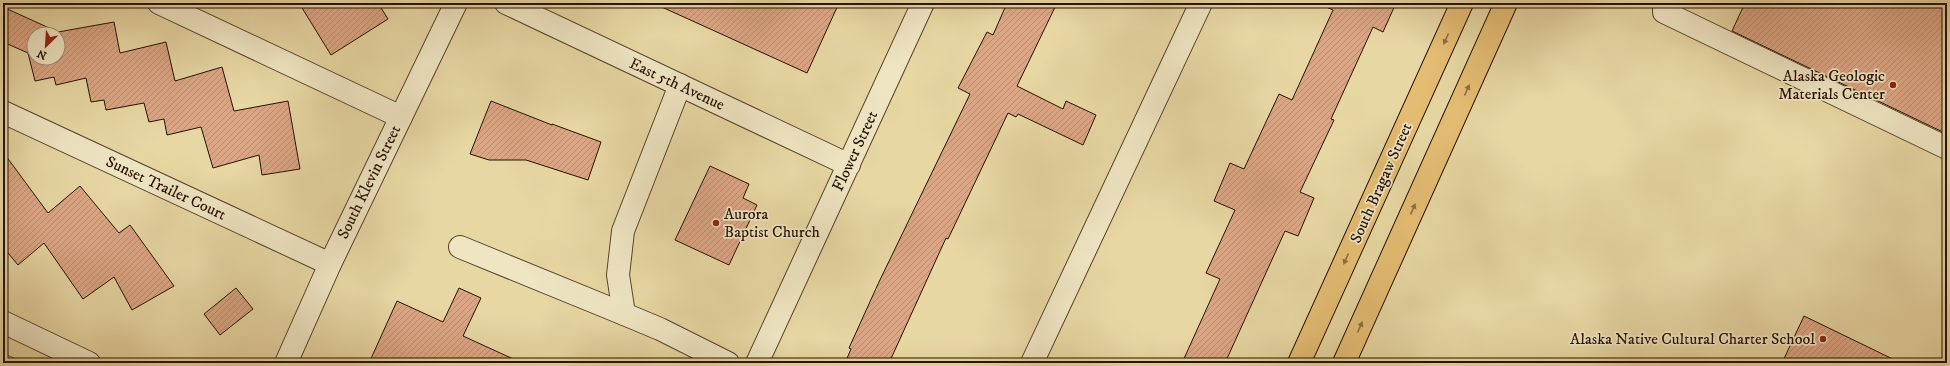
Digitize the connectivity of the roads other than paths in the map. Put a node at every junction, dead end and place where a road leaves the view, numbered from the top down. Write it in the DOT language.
graph roads {
  1 [pos="159,3"];
  2 [pos="456,3"];
  3 [pos="506,3"];
  4 [pos="922,3"];
  5 [pos="1202,3"];
  6 [pos="1462,3"];
  7 [pos="1506,3"];
  8 [pos="1664,3"];
  9 [pos="680,85"];
  10 [pos="3,112"];
  11 [pos="401,117"];
  12 [pos="1947,148"];
  13 [pos="849,165"];
  14 [pos="460,247"];
  15 [pos="330,264"];
  16 [pos="624,314"];
  17 [pos="3,322"];
  18 [pos="89,363"];
  19 [pos="286,363"];
  20 [pos="728,363"];
  21 [pos="757,363"];
  22 [pos="1032,363"];
  23 [pos="1299,363"];
  24 [pos="1344,363"];
  1 -- 11 [label="street"];
  2 -- 11 [label="street, South Klevin Street"];
  3 -- 9 [label="street, East 5th Avenue"];
  4 -- 13 [label="street, Flower Street"];
  5 -- 22 [label="street"];
  6 -- 23 [label="main road, South Bragaw Street, one-way"];
  24 -- 7 [label="main road, one-way"];
  8 -- 12 [label="street"];
  9 -- 13 [label="street, East 5th Avenue"];
  9 -- 16 [label="street"];
  10 -- 15 [label="street, Sunset Trailer Court"];
  11 -- 15 [label="street, South Klevin Street"];
  13 -- 21 [label="street, Flower Street"];
  14 -- 16 [label="street"];
  15 -- 19 [label="street, South Klevin Street"];
  16 -- 20 [label="street"];
  17 -- 18 [label="street"];
}
